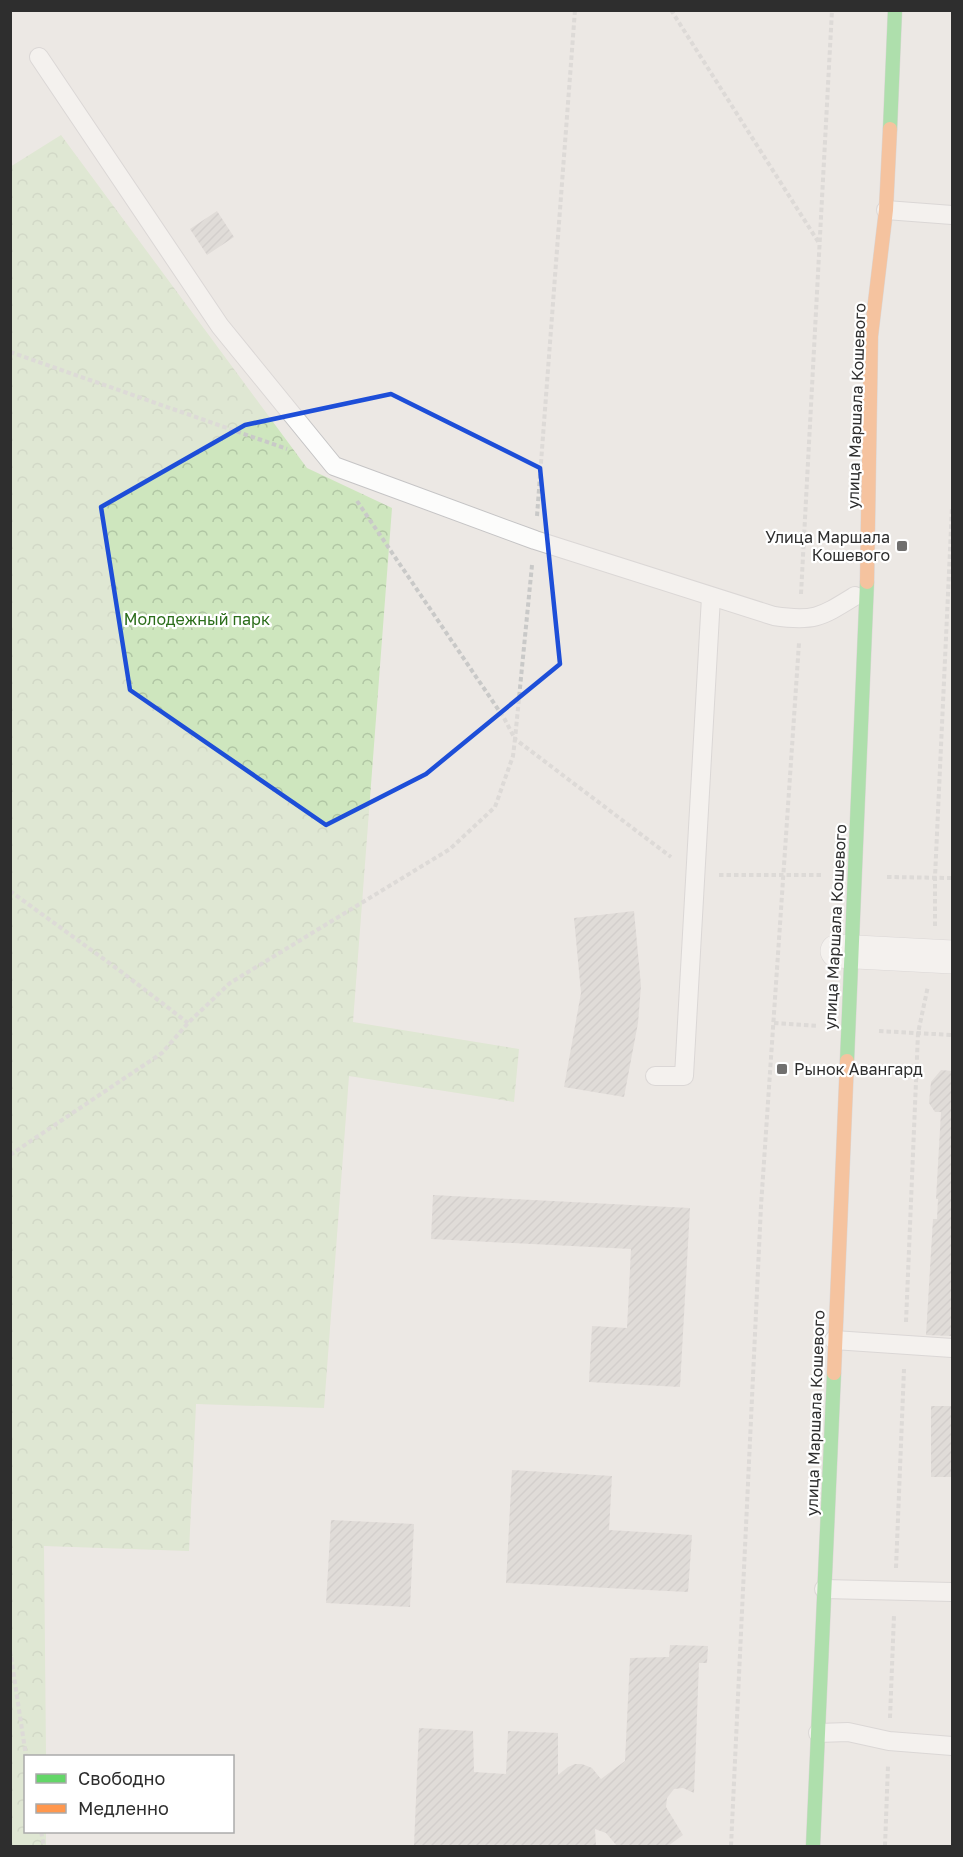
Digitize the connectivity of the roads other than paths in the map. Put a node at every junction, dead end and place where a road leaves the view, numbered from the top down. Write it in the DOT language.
graph roads {
  1 [pos="895,10"];
  2 [pos="39,57"];
  3 [pos="879,212"];
  4 [pos="952,215"];
  5 [pos="855,596"];
  6 [pos="711,597"];
  7 [pos="840,886"];
  8 [pos="841,951"];
  9 [pos="952,957"];
  10 [pos="655,1076"];
  11 [pos="834,1340"];
  12 [pos="952,1348"];
  13 [pos="824,1589"];
  14 [pos="952,1592"];
  15 [pos="818,1733"];
  16 [pos="952,1746"];
  17 [pos="813,1846"];
  1 -- 3 [label="street, улица Маршала Кошевого"];
  2 -- 6 [label="lane"];
  3 -- 4 [label="lane"];
  3 -- 5 [label="street"];
  3 -- 8 [label="street, улица Маршала Кошевого"];
  5 -- 6 [label="lane"];
  5 -- 7 [label="street"];
  6 -- 10 [label="lane"];
  8 -- 9 [label="street"];
  8 -- 11 [label="street, улица Маршала Кошевого"];
  11 -- 12 [label="lane"];
  11 -- 13 [label="street, улица Маршала Кошевого"];
  13 -- 14 [label="lane"];
  13 -- 15 [label="street, улица Маршала Кошевого"];
  15 -- 16 [label="lane"];
  15 -- 17 [label="street, улица Маршала Кошевого"];
}
